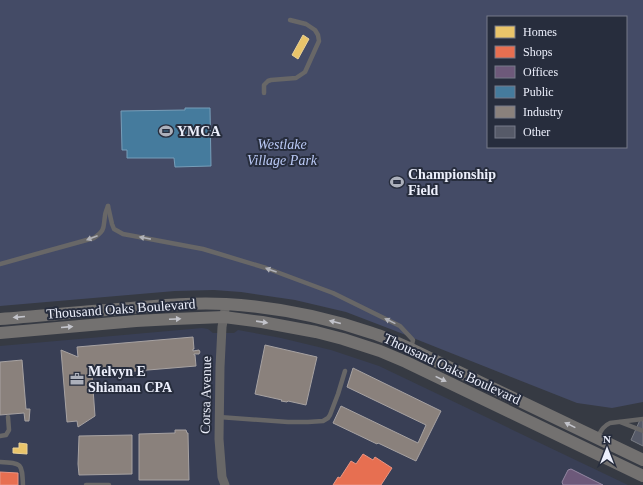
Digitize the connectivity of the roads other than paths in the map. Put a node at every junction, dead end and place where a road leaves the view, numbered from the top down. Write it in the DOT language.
graph roads {
  1 [pos="290,20"];
  2 [pos="264,93"];
  3 [pos="0,264"];
  4 [pos="226,304"];
  5 [pos="224,317"];
  6 [pos="0,319"];
  7 [pos="0,333"];
  8 [pos="411,349"];
  9 [pos="406,362"];
  10 [pos="345,371"];
  11 [pos="541,411"];
  12 [pos="8,417"];
  13 [pos="219,417"];
  14 [pos="643,419"];
  15 [pos="618,422"];
  16 [pos="535,425"];
  17 [pos="643,431"];
  18 [pos="0,436"];
  19 [pos="597,438"];
  20 [pos="643,460"];
  21 [pos="0,462"];
  22 [pos="643,476"];
  23 [pos="86,484"];
  24 [pos="23,485"];
  25 [pos="109,485"];
  26 [pos="225,485"];
  1 -- 2 [label="lane"];
  8 -- 3 [label="lane, one-way"];
  4 -- 5 [label="street, Corsa Avenue"];
  4 -- 6 [label="main road, Thousand Oaks Boulevard, one-way"];
  8 -- 4 [label="main road, Thousand Oaks Boulevard, one-way"];
  7 -- 5 [label="main road, Thousand Oaks Boulevard, one-way"];
  5 -- 9 [label="main road, Thousand Oaks Boulevard, one-way"];
  5 -- 13 [label="street, Corsa Avenue"];
  8 -- 9 [label="main road"];
  8 -- 11 [label="main road, Thousand Oaks Boulevard"];
  9 -- 16 [label="main road, Thousand Oaks Boulevard, one-way"];
  10 -- 13 [label="lane"];
  11 -- 16 [label="main road"];
  19 -- 11 [label="main road, Thousand Oaks Boulevard, one-way"];
  12 -- 18 [label="lane"];
  13 -- 26 [label="street, Corsa Avenue"];
  14 -- 15 [label="lane"];
  15 -- 17 [label="lane"];
  15 -- 19 [label="lane"];
  16 -- 22 [label="main road, Thousand Oaks Boulevard"];
  19 -- 20 [label="main road, Thousand Oaks Boulevard"];
  21 -- 24 [label="lane"];
  23 -- 25 [label="lane"];
}
